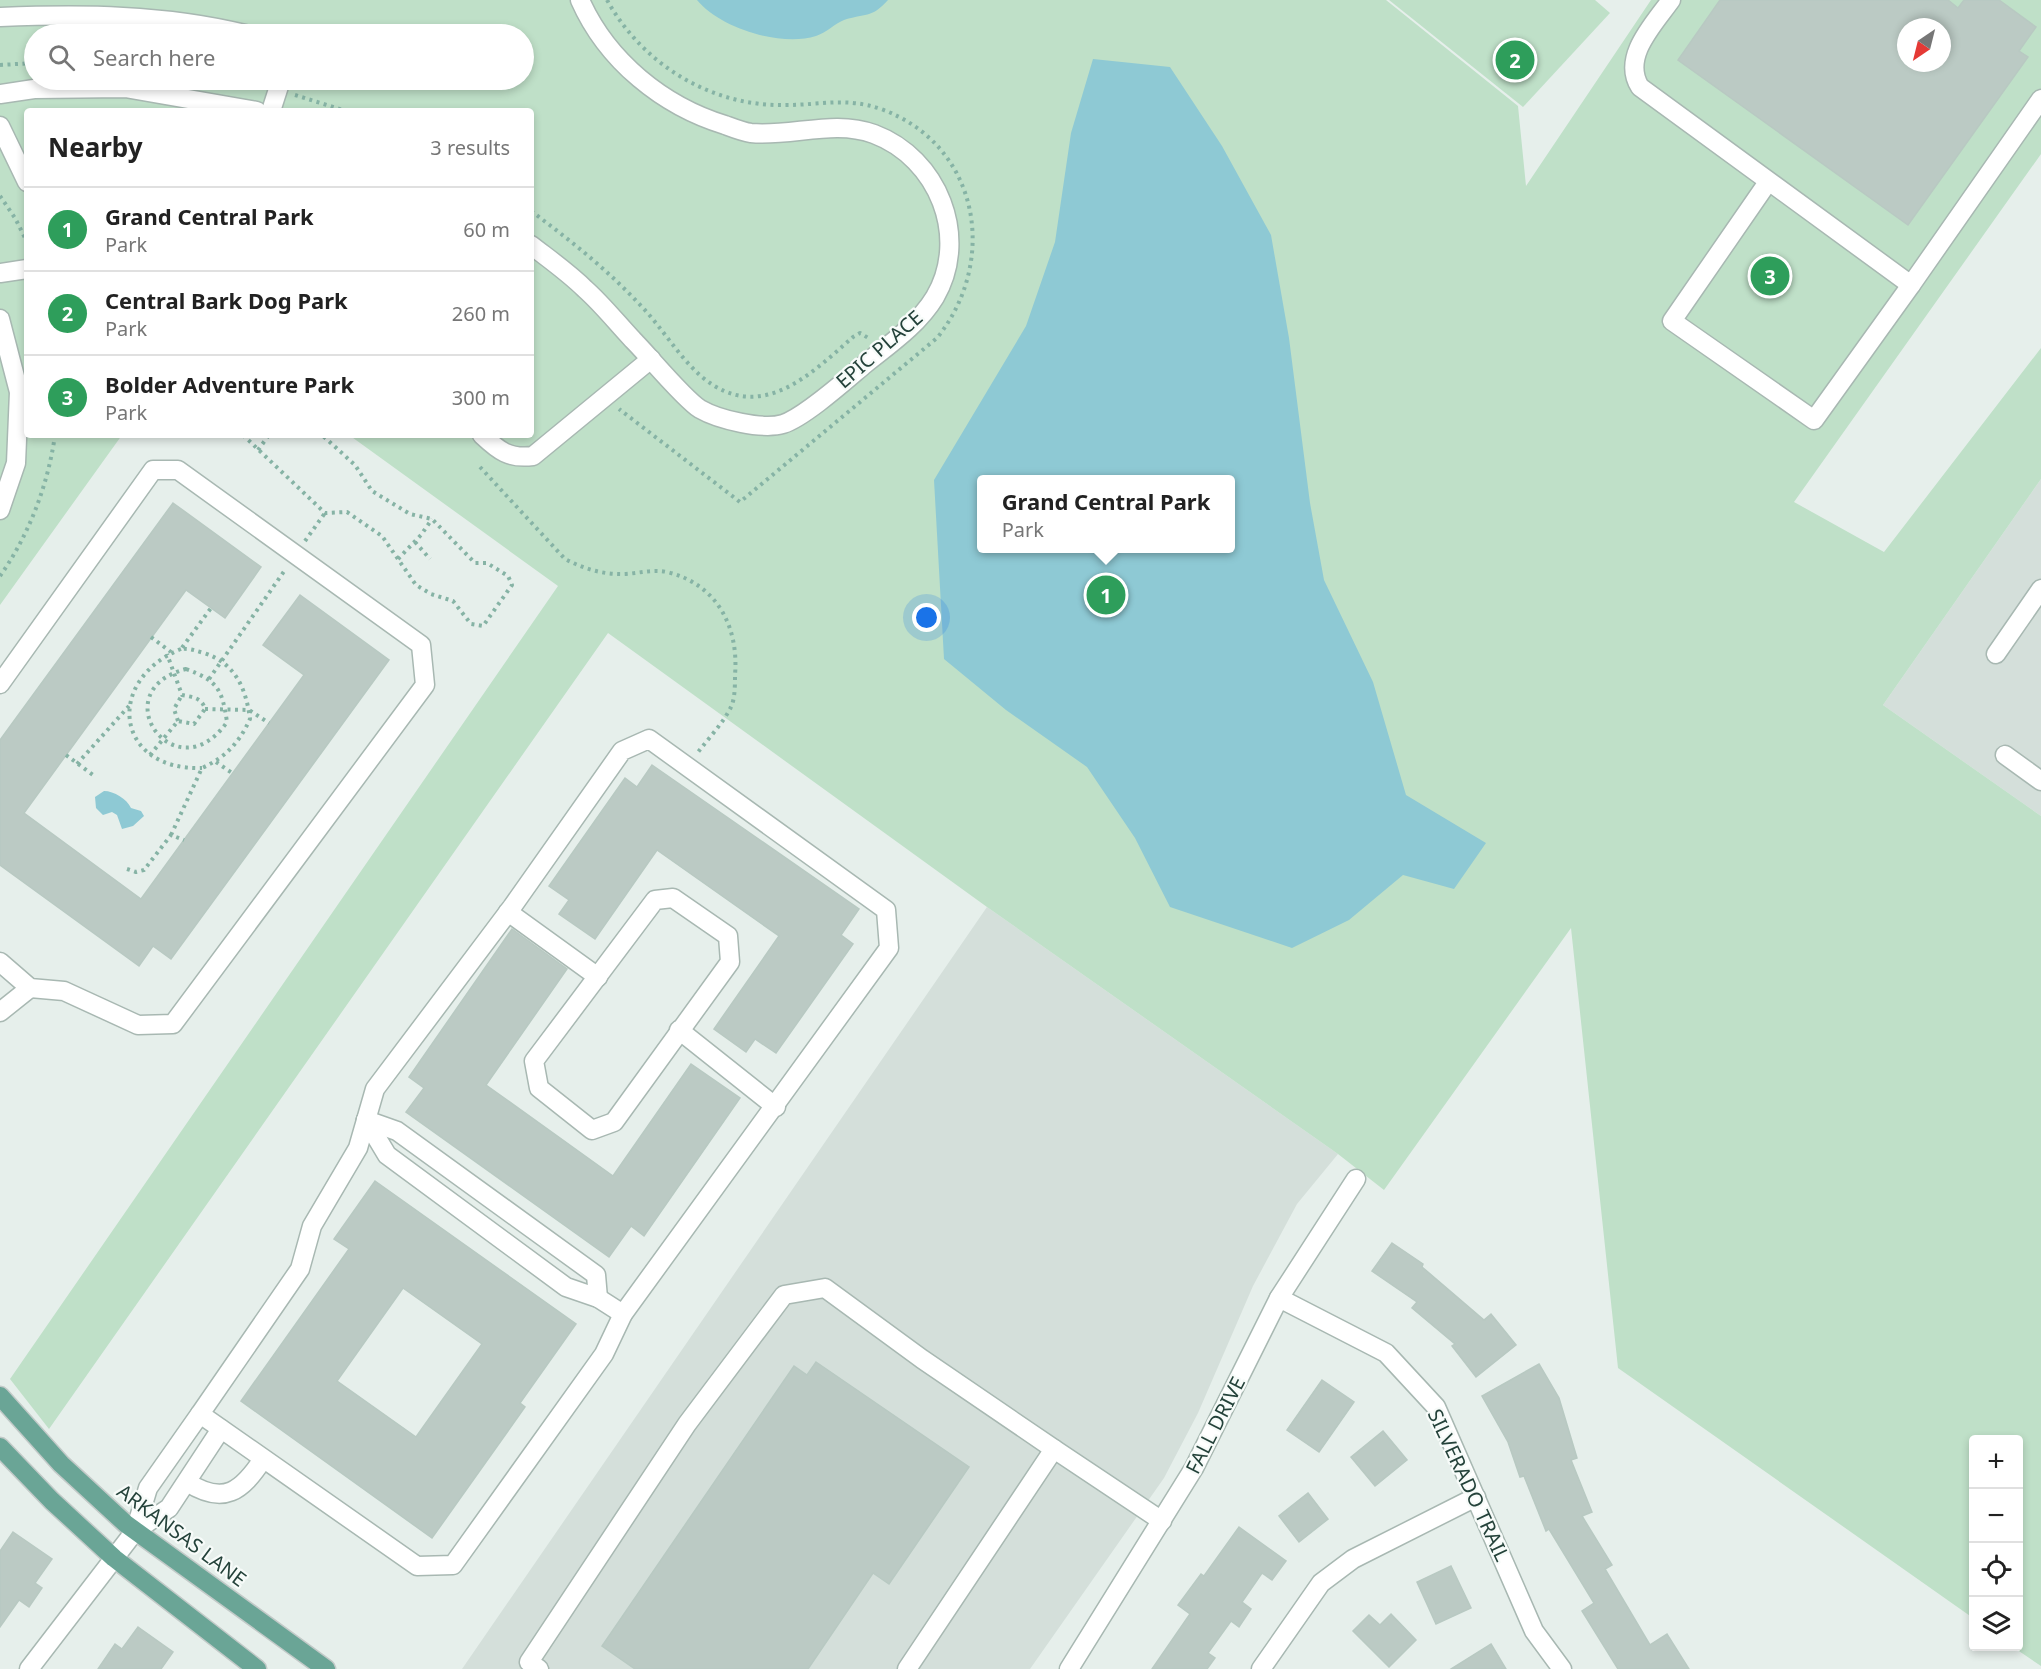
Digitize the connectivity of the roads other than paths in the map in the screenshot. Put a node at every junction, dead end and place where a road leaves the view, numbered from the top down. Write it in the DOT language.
graph roads {
  1 [pos="580,0"];
  2 [pos="1671,0"];
  3 [pos="0,17"];
  4 [pos="183,24"];
  5 [pos="27,90"];
  6 [pos="136,90"];
  7 [pos="278,90"];
  8 [pos="0,94"];
  9 [pos="2041,99"];
  10 [pos="240,108"];
  11 [pos="272,108"];
  12 [pos="0,126"];
  13 [pos="24,176"];
  14 [pos="1768,182"];
  15 [pos="534,247"];
  16 [pos="24,269"];
  17 [pos="0,273"];
  18 [pos="1911,285"];
  19 [pos="0,319"];
  20 [pos="651,359"];
  21 [pos="485,438"];
  22 [pos="0,510"];
  23 [pos="2041,589"];
  24 [pos="1996,654"];
  25 [pos="0,684"];
  26 [pos="2005,755"];
  27 [pos="2041,781"];
  28 [pos="508,912"];
  29 [pos="0,962"];
  30 [pos="598,976"];
  31 [pos="30,988"];
  32 [pos="0,1012"];
  33 [pos="679,1030"];
  34 [pos="776,1107"];
  35 [pos="366,1120"];
  36 [pos="1356,1179"];
  37 [pos="598,1298"];
  38 [pos="1279,1298"];
  39 [pos="623,1314"];
  40 [pos="0,1396"];
  41 [pos="200,1414"];
  42 [pos="221,1429"];
  43 [pos="0,1447"];
  44 [pos="1054,1449"];
  45 [pos="263,1459"];
  46 [pos="188,1482"];
  47 [pos="1476,1497"];
  48 [pos="1162,1521"];
  49 [pos="135,1531"];
  50 [pos="114,1558"];
  51 [pos="531,1667"];
  52 [pos="29,1669"];
  53 [pos="257,1669"];
  54 [pos="326,1669"];
  55 [pos="907,1669"];
  56 [pos="1069,1669"];
  57 [pos="1261,1669"];
  58 [pos="1562,1669"];
  1 -- 20 [label="street, EPIC PLACE"];
  2 -- 14 [label="street"];
  3 -- 4 [label="street"];
  5 -- 8 [label="street"];
  6 -- 10 [label="street"];
  7 -- 11 [label="street"];
  9 -- 18 [label="street"];
  12 -- 13 [label="street"];
  14 -- 18 [label="street"];
  14 -- 18 [label="street"];
  15 -- 20 [label="street, EPIC PLACE"];
  16 -- 17 [label="street"];
  19 -- 22 [label="street"];
  20 -- 21 [label="street"];
  23 -- 24 [label="street"];
  25 -- 31 [label="street"];
  26 -- 27 [label="street"];
  28 -- 30 [label="street"];
  28 -- 34 [label="street"];
  28 -- 35 [label="street"];
  29 -- 31 [label="street"];
  30 -- 33 [label="street"];
  30 -- 33 [label="street"];
  31 -- 32 [label="street"];
  33 -- 34 [label="street"];
  34 -- 39 [label="street"];
  35 -- 37 [label="street"];
  35 -- 37 [label="street"];
  35 -- 41 [label="street"];
  36 -- 38 [label="street, FALL DRIVE"];
  37 -- 39 [label="street"];
  38 -- 47 [label="street, SILVERADO TRAIL"];
  38 -- 48 [label="street, FALL DRIVE"];
  39 -- 45 [label="street"];
  40 -- 49 [label="main road, ARKANSAS LANE"];
  41 -- 42 [label="street"];
  41 -- 49 [label="street"];
  42 -- 45 [label="street"];
  42 -- 46 [label="street"];
  43 -- 50 [label="main road"];
  44 -- 48 [label="street"];
  44 -- 51 [label="street"];
  44 -- 55 [label="street"];
  45 -- 46 [label="street"];
  46 -- 49 [label="street"];
  47 -- 57 [label="street"];
  47 -- 58 [label="street, SILVERADO TRAIL"];
  48 -- 56 [label="street, FALL DRIVE"];
  49 -- 50 [label="street"];
  49 -- 54 [label="main road, ARKANSAS LANE"];
  50 -- 52 [label="street"];
  50 -- 53 [label="main road"];
}
